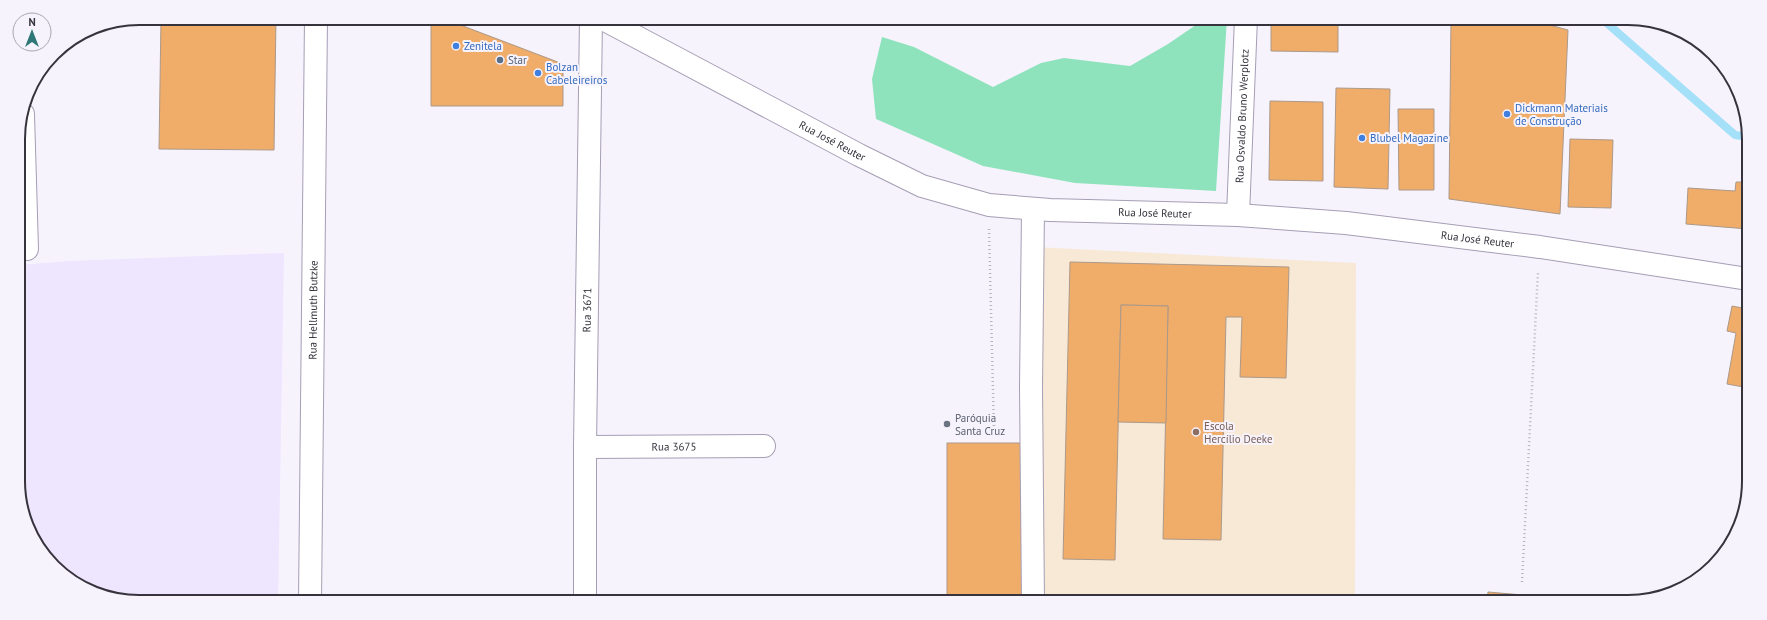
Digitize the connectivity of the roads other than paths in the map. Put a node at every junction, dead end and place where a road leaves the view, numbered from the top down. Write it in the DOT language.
graph roads {
  1 [pos="316,25"];
  2 [pos="591,25"];
  3 [pos="614,25"];
  4 [pos="1246,25"];
  5 [pos="25,182"];
  6 [pos="1033,209"];
  7 [pos="1238,215"];
  8 [pos="27,249"];
  9 [pos="1742,278"];
  10 [pos="764,446"];
  11 [pos="585,447"];
  12 [pos="310,595"];
  13 [pos="585,595"];
  14 [pos="1033,595"];
  1 -- 12 [label="street, Rua Hellmuth Butzke"];
  2 -- 11 [label="street, Rua 3671"];
  3 -- 6 [label="street, Rua José Reuter"];
  4 -- 7 [label="street, Rua Osvaldo Bruno Werplotz"];
  5 -- 8 [label="street"];
  6 -- 7 [label="street, Rua José Reuter"];
  6 -- 14 [label="street"];
  7 -- 9 [label="street, Rua José Reuter"];
  10 -- 11 [label="street, Rua 3675"];
  11 -- 13 [label="street, Rua 3671"];
}
